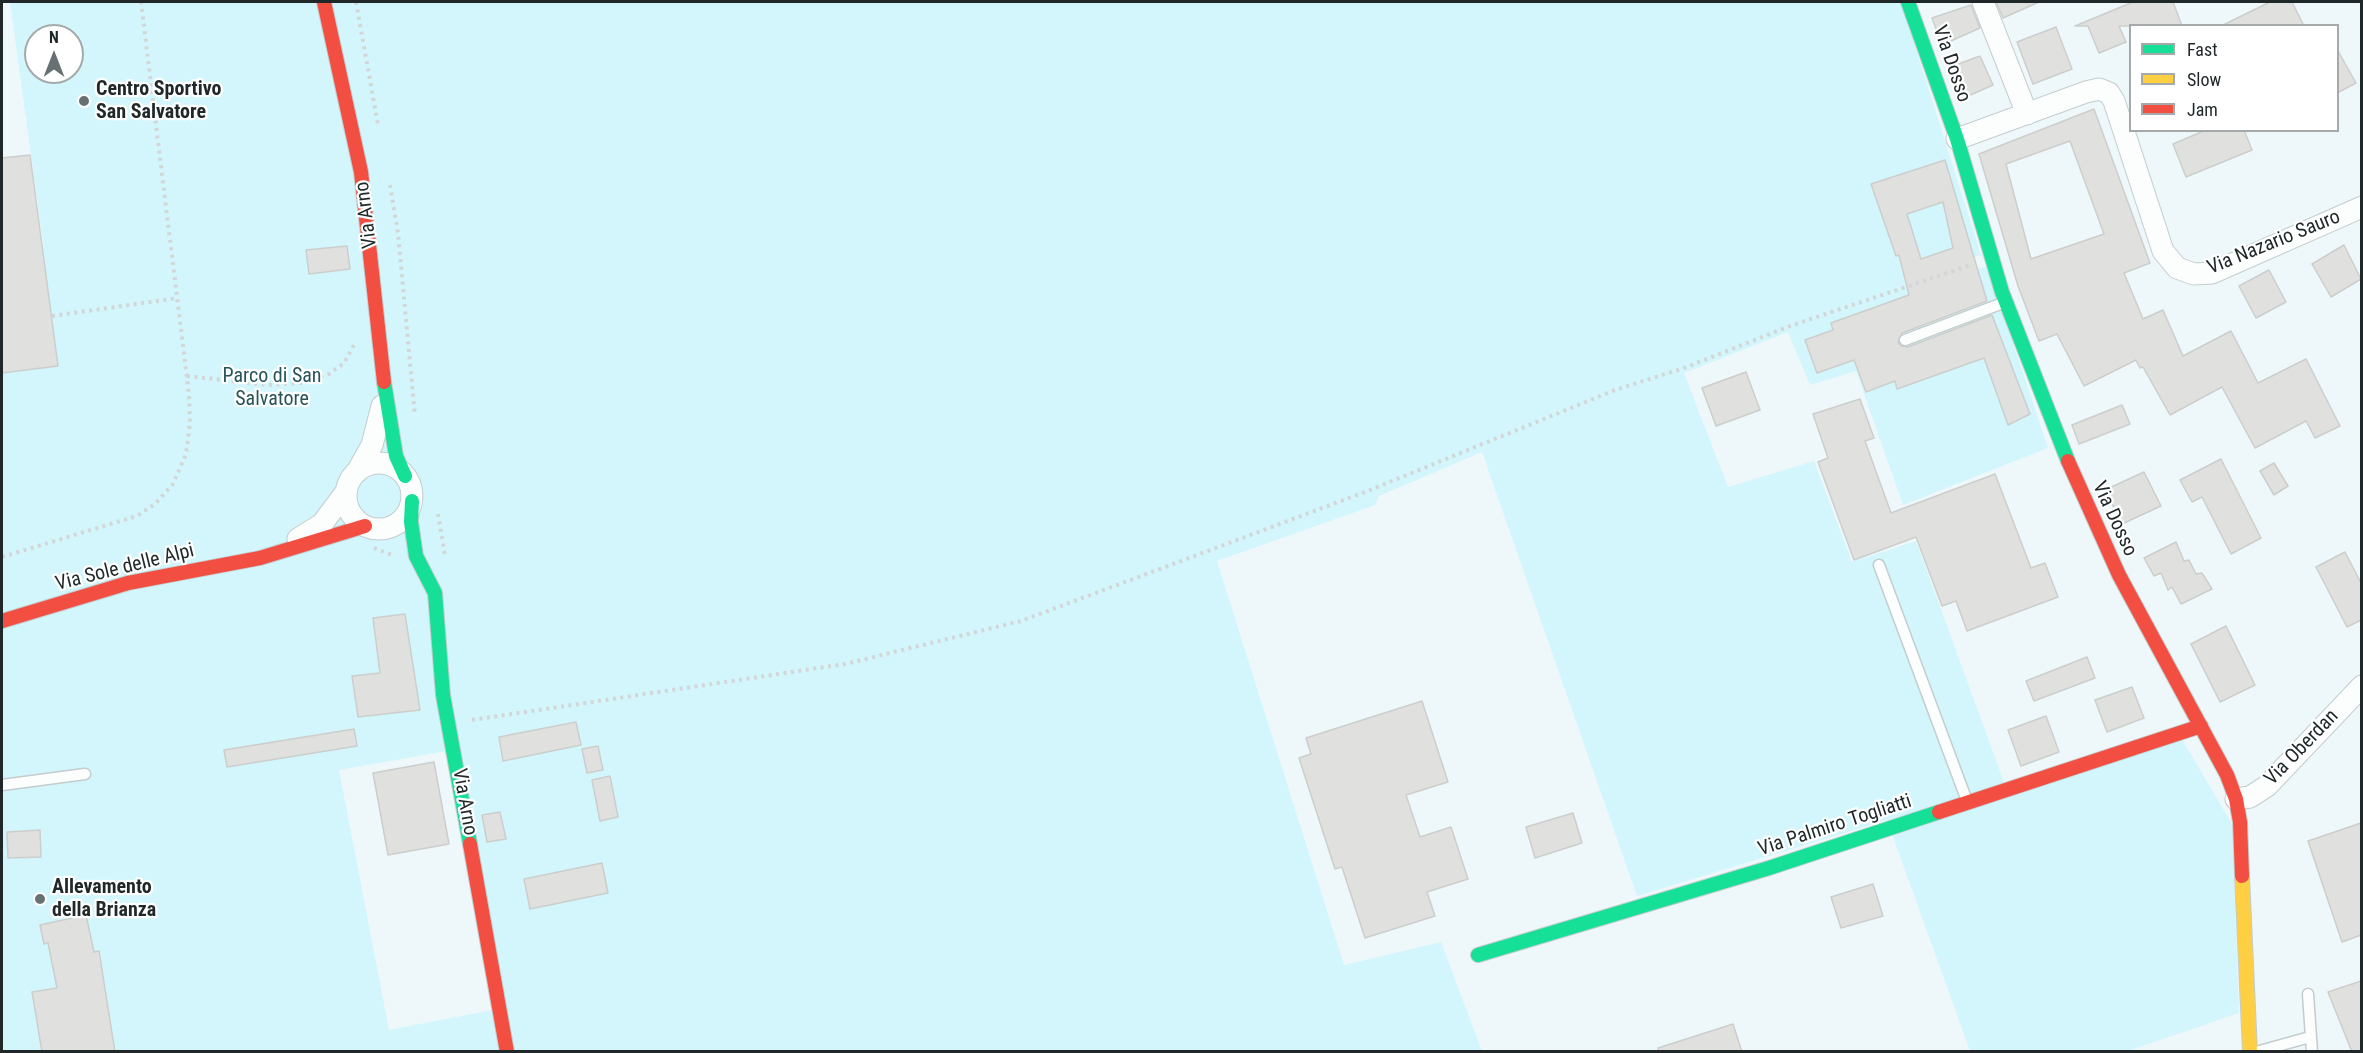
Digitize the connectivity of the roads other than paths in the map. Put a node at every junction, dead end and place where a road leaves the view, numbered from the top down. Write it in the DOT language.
graph roads {
  1 [pos="324,2"];
  2 [pos="335,2"];
  3 [pos="1908,2"];
  4 [pos="1983,2"];
  5 [pos="335,45"];
  6 [pos="2027,114"];
  7 [pos="1957,139"];
  8 [pos="2361,207"];
  9 [pos="2006,302"];
  10 [pos="1905,340"];
  11 [pos="384,387"];
  12 [pos="357,472"];
  13 [pos="405,476"];
  14 [pos="346,492"];
  15 [pos="412,501"];
  16 [pos="373,528"];
  17 [pos="416,556"];
  18 [pos="260,558"];
  19 [pos="1879,565"];
  20 [pos="2,621"];
  21 [pos="2361,686"];
  22 [pos="2200,726"];
  23 [pos="85,774"];
  24 [pos="2,785"];
  25 [pos="2235,799"];
  26 [pos="1968,804"];
  27 [pos="1478,955"];
  28 [pos="2308,994"];
  29 [pos="2310,1037"];
  30 [pos="507,1052"];
  31 [pos="2250,1052"];
  32 [pos="2256,1052"];
  33 [pos="2312,1052"];
  1 -- 5 [label="street, Via Arno"];
  2 -- 5 [label="street, Via Arno"];
  3 -- 7 [label="street, Via Dosso"];
  4 -- 6 [label="street"];
  5 -- 11 [label="street, Via Arno"];
  6 -- 7 [label="street, Via Nazario Sauro"];
  6 -- 8 [label="street, Via Nazario Sauro"];
  7 -- 9 [label="street, Via Dosso"];
  9 -- 10 [label="lane"];
  9 -- 22 [label="street, Via Dosso"];
  11 -- 12 [label="street, Via Arno"];
  11 -- 13 [label="street, Via Arno"];
  12 -- 13 [label="street"];
  12 -- 14 [label="street"];
  13 -- 15 [label="street"];
  14 -- 16 [label="street"];
  14 -- 18 [label="street"];
  15 -- 16 [label="street"];
  15 -- 17 [label="street, Via Arno"];
  16 -- 17 [label="street, Via Arno"];
  16 -- 18 [label="street, Via Sole delle Alpi"];
  17 -- 30 [label="street, Via Arno"];
  18 -- 20 [label="street, Via Sole delle Alpi"];
  19 -- 26 [label="lane"];
  21 -- 25 [label="street, Via Oberdan"];
  22 -- 25 [label="street, Via Dosso"];
  22 -- 26 [label="street, Via Palmiro Togliatti"];
  23 -- 24 [label="lane"];
  25 -- 31 [label="street, Via Dosso"];
  26 -- 27 [label="street, Via Palmiro Togliatti"];
  28 -- 29 [label="lane"];
  29 -- 32 [label="lane"];
  29 -- 33 [label="lane"];
}
